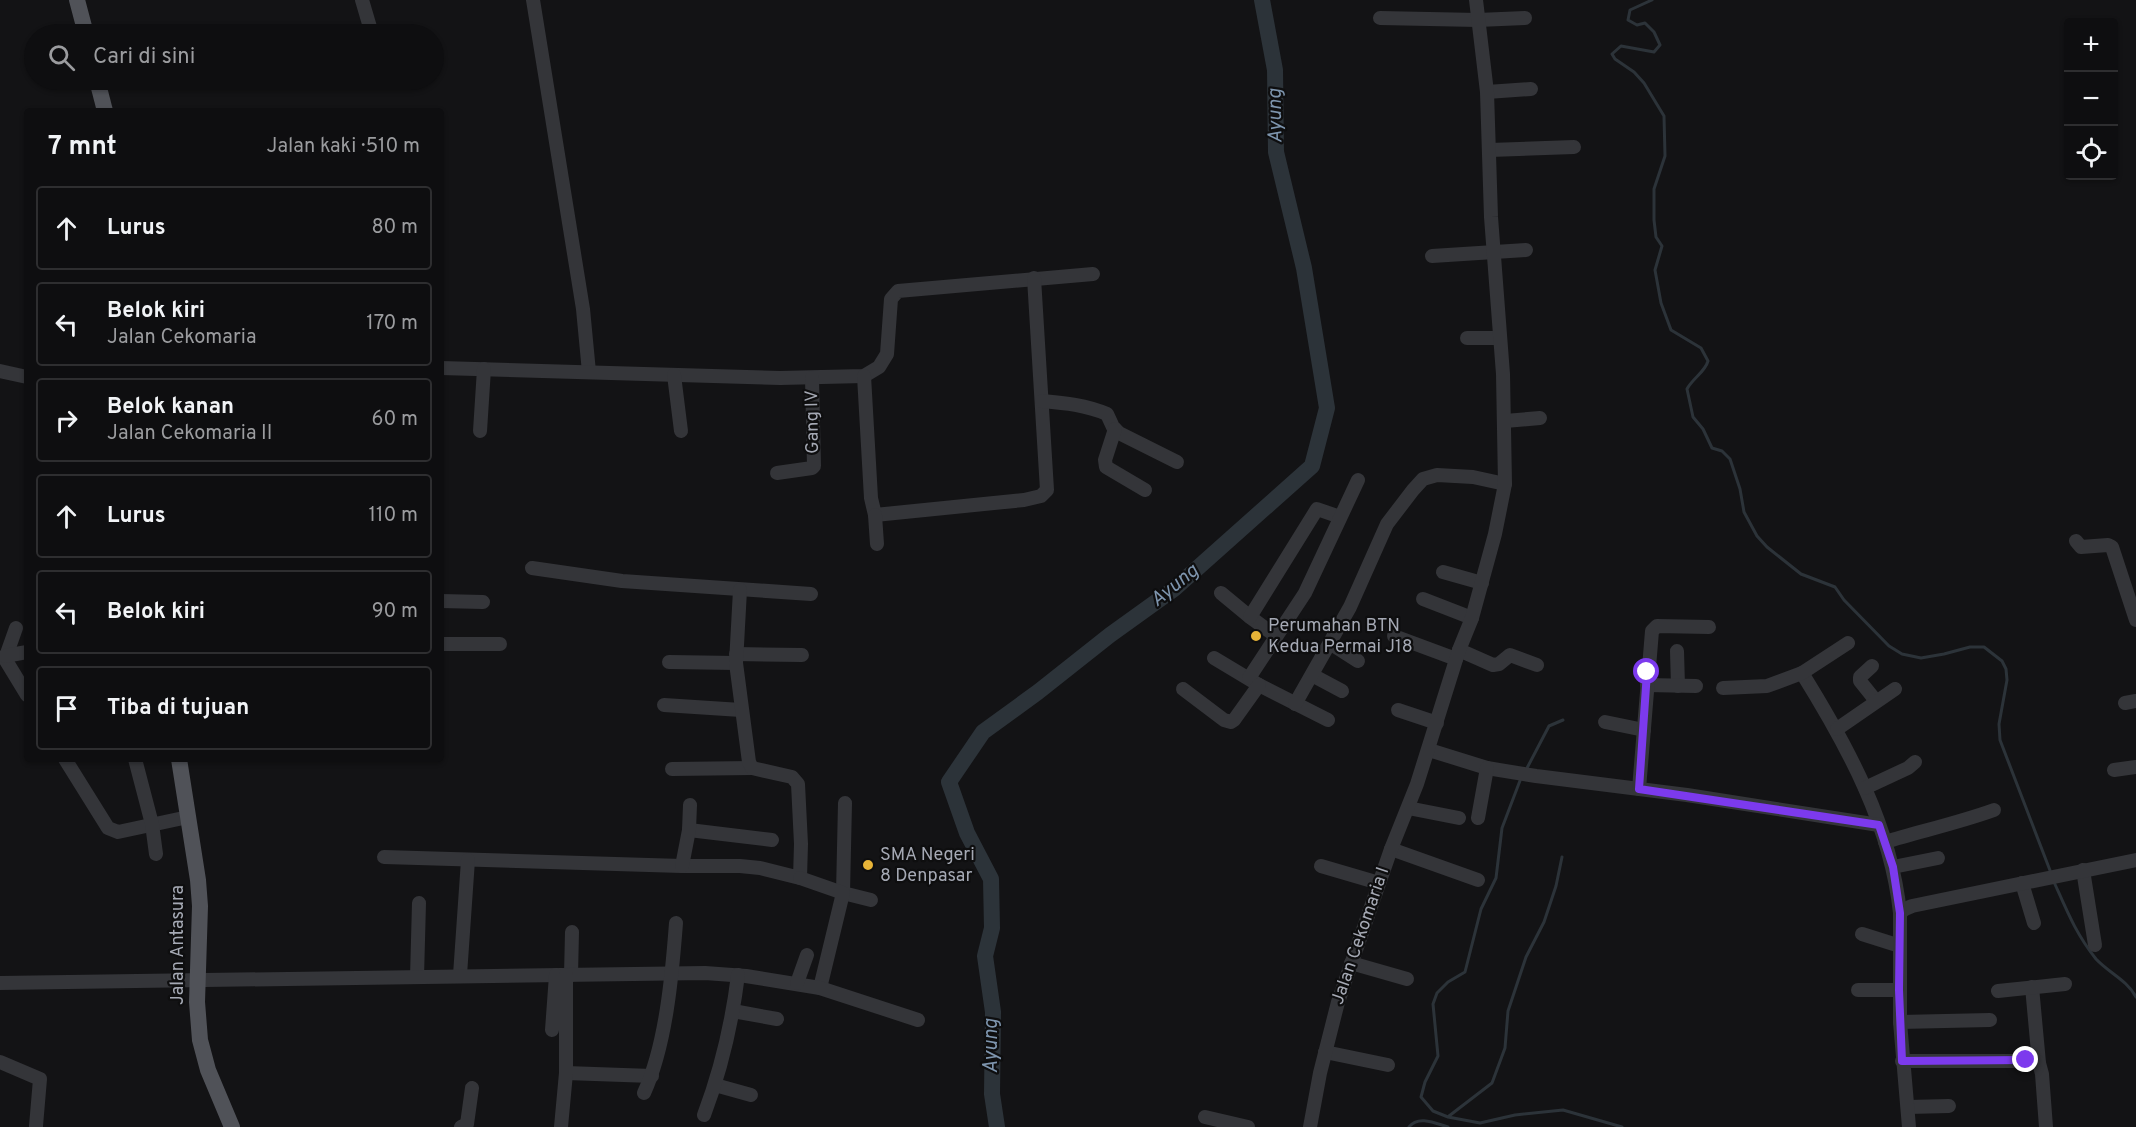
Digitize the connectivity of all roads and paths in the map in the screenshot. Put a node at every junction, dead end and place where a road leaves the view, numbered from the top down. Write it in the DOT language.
graph roads {
  1 [pos="78,0"];
  2 [pos="362,0"];
  3 [pos="533,0"];
  4 [pos="1476,0"];
  5 [pos="1380,18"];
  6 [pos="1525,18"];
  7 [pos="1478,20"];
  8 [pos="84,24"];
  9 [pos="369,24"];
  10 [pos="1531,89"];
  11 [pos="100,90"];
  12 [pos="1487,92"];
  13 [pos="104,108"];
  14 [pos="1574,147"];
  15 [pos="1490,150"];
  16 [pos="1526,250"];
  17 [pos="1493,253"];
  18 [pos="1432,256"];
  19 [pos="1093,274"];
  20 [pos="1034,278"];
  21 [pos="1467,338"];
  22 [pos="1500,338"];
  23 [pos="444,368"];
  24 [pos="484,369"];
  25 [pos="0,371"];
  26 [pos="590,372"];
  27 [pos="674,375"];
  28 [pos="24,376"];
  29 [pos="864,376"];
  30 [pos="812,378"];
  31 [pos="1042,401"];
  32 [pos="1540,418"];
  33 [pos="1505,421"];
  34 [pos="1115,429"];
  35 [pos="480,431"];
  36 [pos="681,431"];
  37 [pos="1177,462"];
  38 [pos="777,473"];
  39 [pos="1358,480"];
  40 [pos="1505,484"];
  41 [pos="1145,490"];
  42 [pos="875,515"];
  43 [pos="1340,517"];
  44 [pos="2076,541"];
  45 [pos="877,544"];
  46 [pos="532,568"];
  47 [pos="1443,572"];
  48 [pos="1482,584"];
  49 [pos="740,590"];
  50 [pos="1221,592"];
  51 [pos="811,594"];
  52 [pos="1423,599"];
  53 [pos="444,601"];
  54 [pos="483,602"];
  55 [pos="1250,617"];
  56 [pos="1472,618"];
  57 [pos="2136,620"];
  58 [pos="1709,627"];
  59 [pos="16,628"];
  60 [pos="1276,636"];
  61 [pos="1394,636"];
  62 [pos="1330,643"];
  63 [pos="1848,643"];
  64 [pos="444,644"];
  65 [pos="500,644"];
  66 [pos="1677,651"];
  67 [pos="24,653"];
  68 [pos="802,655"];
  69 [pos="1458,655"];
  70 [pos="5,657"];
  71 [pos="736,658"];
  72 [pos="1214,658"];
  73 [pos="1358,661"];
  74 [pos="669,662"];
  75 [pos="1537,665"];
  76 [pos="1872,666"];
  77 [pos="1802,673"];
  78 [pos="1312,675"];
  79 [pos="1254,681"];
  80 [pos="1647,685"];
  81 [pos="1678,686"];
  82 [pos="1696,686"];
  83 [pos="1723,688"];
  84 [pos="1895,689"];
  85 [pos="1183,690"];
  86 [pos="24,691"];
  87 [pos="1342,691"];
  88 [pos="1876,701"];
  89 [pos="1294,704"];
  90 [pos="664,705"];
  91 [pos="741,710"];
  92 [pos="1398,710"];
  93 [pos="1328,720"];
  94 [pos="1605,722"];
  95 [pos="1437,723"];
  96 [pos="1837,729"];
  97 [pos="1644,730"];
  98 [pos="1429,750"];
  99 [pos="67,762"];
  100 [pos="136,762"];
  101 [pos="179,762"];
  102 [pos="1915,762"];
  103 [pos="2136,767"];
  104 [pos="752,768"];
  105 [pos="1487,768"];
  106 [pos="672,769"];
  107 [pos="2114,770"];
  108 [pos="1639,789"];
  109 [pos="1865,789"];
  110 [pos="845,803"];
  111 [pos="690,805"];
  112 [pos="1408,808"];
  113 [pos="1994,810"];
  114 [pos="188,817"];
  115 [pos="1459,818"];
  116 [pos="1478,818"];
  117 [pos="152,824"];
  118 [pos="1879,825"];
  119 [pos="689,830"];
  120 [pos="772,840"];
  121 [pos="1884,842"];
  122 [pos="1391,849"];
  123 [pos="156,854"];
  124 [pos="384,857"];
  125 [pos="1938,858"];
  126 [pos="468,860"];
  127 [pos="2136,860"];
  128 [pos="682,866"];
  129 [pos="1321,866"];
  130 [pos="1893,867"];
  131 [pos="2084,870"];
  132 [pos="800,878"];
  133 [pos="1478,880"];
  134 [pos="2022,882"];
  135 [pos="1379,883"];
  136 [pos="843,893"];
  137 [pos="871,900"];
  138 [pos="419,903"];
  139 [pos="1900,913"];
  140 [pos="676,923"];
  141 [pos="2034,923"];
  142 [pos="572,933"];
  143 [pos="1862,934"];
  144 [pos="2095,945"];
  145 [pos="1900,946"];
  146 [pos="807,955"];
  147 [pos="1351,963"];
  148 [pos="672,974"];
  149 [pos="460,975"];
  150 [pos="564,975"];
  151 [pos="738,975"];
  152 [pos="417,977"];
  153 [pos="1407,979"];
  154 [pos="198,980"];
  155 [pos="0,983"];
  156 [pos="797,983"];
  157 [pos="2065,984"];
  158 [pos="2032,987"];
  159 [pos="820,988"];
  160 [pos="1858,990"];
  161 [pos="1899,990"];
  162 [pos="1998,991"];
  163 [pos="733,1011"];
  164 [pos="777,1019"];
  165 [pos="918,1020"];
  166 [pos="1990,1020"];
  167 [pos="1900,1022"];
  168 [pos="552,1030"];
  169 [pos="1325,1052"];
  170 [pos="1902,1061"];
  171 [pos="0,1062"];
  172 [pos="2038,1063"];
  173 [pos="1388,1065"];
  174 [pos="566,1073"];
  175 [pos="652,1076"];
  176 [pos="715,1085"];
  177 [pos="472,1088"];
  178 [pos="644,1092"];
  179 [pos="751,1095"];
  180 [pos="1949,1106"];
  181 [pos="1908,1107"];
  182 [pos="704,1115"];
  183 [pos="1205,1117"];
  184 [pos="36,1126"];
  185 [pos="232,1127"];
  186 [pos="461,1127"];
  187 [pos="561,1127"];
  188 [pos="1248,1127"];
  189 [pos="1310,1127"];
  190 [pos="1909,1127"];
  191 [pos="2046,1127"];
  1 -- 8 [label="main road"];
  2 -- 9 [label="street"];
  3 -- 26 [label="street"];
  4 -- 7 [label="street, Jalan Cekomaria I"];
  5 -- 7 [label="street"];
  6 -- 7 [label="street"];
  7 -- 12 [label="street, Jalan Cekomaria I"];
  10 -- 12 [label="street"];
  11 -- 13 [label="main road"];
  12 -- 15 [label="street, Jalan Cekomaria I"];
  14 -- 15 [label="street"];
  15 -- 17 [label="street, Jalan Cekomaria I"];
  16 -- 17 [label="street"];
  17 -- 18 [label="street"];
  17 -- 22 [label="street, Jalan Cekomaria I"];
  19 -- 20 [label="street"];
  20 -- 29 [label="street"];
  20 -- 31 [label="street"];
  21 -- 22 [label="street"];
  22 -- 33 [label="street, Jalan Cekomaria I"];
  23 -- 24 [label="street"];
  24 -- 26 [label="street"];
  24 -- 35 [label="street"];
  25 -- 28 [label="street"];
  26 -- 27 [label="street"];
  27 -- 30 [label="street"];
  27 -- 36 [label="street"];
  29 -- 30 [label="street"];
  29 -- 42 [label="street"];
  30 -- 38 [label="street, Gang IV"];
  31 -- 34 [label="street"];
  31 -- 42 [label="street"];
  32 -- 33 [label="street"];
  33 -- 40 [label="street, Jalan Cekomaria I"];
  34 -- 37 [label="street"];
  34 -- 41 [label="street"];
  39 -- 43 [label="street"];
  40 -- 48 [label="street, Jalan Cekomaria I"];
  40 -- 62 [label="street"];
  42 -- 45 [label="street"];
  43 -- 55 [label="street"];
  43 -- 60 [label="street"];
  44 -- 57 [label="street"];
  46 -- 49 [label="street"];
  47 -- 48 [label="street"];
  48 -- 56 [label="street, Jalan Cekomaria I"];
  49 -- 51 [label="street"];
  49 -- 71 [label="street"];
  50 -- 55 [label="street"];
  52 -- 56 [label="street"];
  53 -- 54 [label="street"];
  55 -- 60 [label="street"];
  56 -- 69 [label="street, Jalan Cekomaria I"];
  58 -- 80 [label="street"];
  59 -- 70 [label="street"];
  60 -- 79 [label="street"];
  61 -- 69 [label="street"];
  62 -- 73 [label="street"];
  62 -- 78 [label="street"];
  63 -- 77 [label="street"];
  64 -- 65 [label="street"];
  66 -- 81 [label="street"];
  67 -- 70 [label="street"];
  68 -- 71 [label="street"];
  69 -- 75 [label="street"];
  69 -- 95 [label="street, Jalan Cekomaria I"];
  70 -- 86 [label="street"];
  71 -- 74 [label="street"];
  71 -- 91 [label="street"];
  72 -- 79 [label="street"];
  76 -- 88 [label="street"];
  77 -- 83 [label="street"];
  77 -- 96 [label="street"];
  78 -- 87 [label="street"];
  78 -- 89 [label="street"];
  79 -- 85 [label="street"];
  79 -- 89 [label="street"];
  80 -- 81 [label="street"];
  80 -- 97 [label="street"];
  81 -- 82 [label="street"];
  84 -- 88 [label="street"];
  88 -- 96 [label="street"];
  89 -- 93 [label="street"];
  90 -- 91 [label="street"];
  91 -- 104 [label="street"];
  92 -- 95 [label="street"];
  94 -- 97 [label="street"];
  95 -- 98 [label="street, Jalan Cekomaria I"];
  96 -- 109 [label="street"];
  97 -- 108 [label="street"];
  98 -- 105 [label="street"];
  98 -- 112 [label="street, Jalan Cekomaria I"];
  99 -- 117 [label="street"];
  100 -- 117 [label="street"];
  101 -- 114 [label="main road, Jalan Antasura"];
  102 -- 109 [label="street"];
  103 -- 107 [label="street"];
  104 -- 106 [label="street"];
  104 -- 132 [label="street"];
  105 -- 108 [label="street"];
  105 -- 116 [label="street"];
  108 -- 118 [label="street"];
  109 -- 118 [label="street"];
  110 -- 136 [label="street"];
  111 -- 119 [label="street"];
  112 -- 115 [label="street"];
  112 -- 122 [label="street, Jalan Cekomaria I"];
  113 -- 121 [label="street"];
  114 -- 117 [label="street"];
  114 -- 154 [label="main road, Jalan Antasura"];
  117 -- 123 [label="street"];
  118 -- 121 [label="street"];
  119 -- 120 [label="street"];
  119 -- 128 [label="street"];
  121 -- 130 [label="street"];
  122 -- 133 [label="street"];
  122 -- 135 [label="street, Jalan Cekomaria I"];
  124 -- 126 [label="street"];
  125 -- 130 [label="street"];
  126 -- 128 [label="street"];
  126 -- 149 [label="street"];
  127 -- 131 [label="street"];
  128 -- 132 [label="street"];
  129 -- 135 [label="street"];
  130 -- 139 [label="street"];
  131 -- 134 [label="street"];
  131 -- 144 [label="street"];
  132 -- 136 [label="street"];
  134 -- 139 [label="street"];
  134 -- 141 [label="street"];
  135 -- 147 [label="street, Jalan Cekomaria I"];
  136 -- 137 [label="street"];
  136 -- 159 [label="street"];
  138 -- 152 [label="street"];
  139 -- 145 [label="street"];
  140 -- 148 [label="street"];
  142 -- 150 [label="street"];
  143 -- 145 [label="street"];
  145 -- 161 [label="street"];
  146 -- 156 [label="street"];
  147 -- 153 [label="street"];
  147 -- 169 [label="street, Jalan Cekomaria I"];
  148 -- 150 [label="street"];
  148 -- 151 [label="street"];
  148 -- 175 [label="street"];
  149 -- 150 [label="street"];
  149 -- 152 [label="street"];
  150 -- 168 [label="street"];
  150 -- 174 [label="street"];
  151 -- 156 [label="street"];
  151 -- 163 [label="street"];
  152 -- 154 [label="street"];
  154 -- 155 [label="street"];
  154 -- 185 [label="main road, Jalan Antasura"];
  156 -- 159 [label="street"];
  157 -- 158 [label="street"];
  158 -- 162 [label="street"];
  158 -- 172 [label="street"];
  159 -- 165 [label="street"];
  160 -- 161 [label="street"];
  161 -- 167 [label="street"];
  163 -- 164 [label="street"];
  163 -- 176 [label="street"];
  166 -- 167 [label="street"];
  167 -- 170 [label="street"];
  169 -- 173 [label="street"];
  169 -- 189 [label="street, Jalan Cekomaria I"];
  170 -- 172 [label="street"];
  170 -- 181 [label="street"];
  171 -- 184 [label="street"];
  172 -- 191 [label="street"];
  174 -- 175 [label="street"];
  174 -- 187 [label="street"];
  175 -- 178 [label="street"];
  176 -- 179 [label="street"];
  176 -- 182 [label="street"];
  177 -- 186 [label="street"];
  180 -- 181 [label="street"];
  181 -- 190 [label="street"];
  183 -- 188 [label="street"];
}
